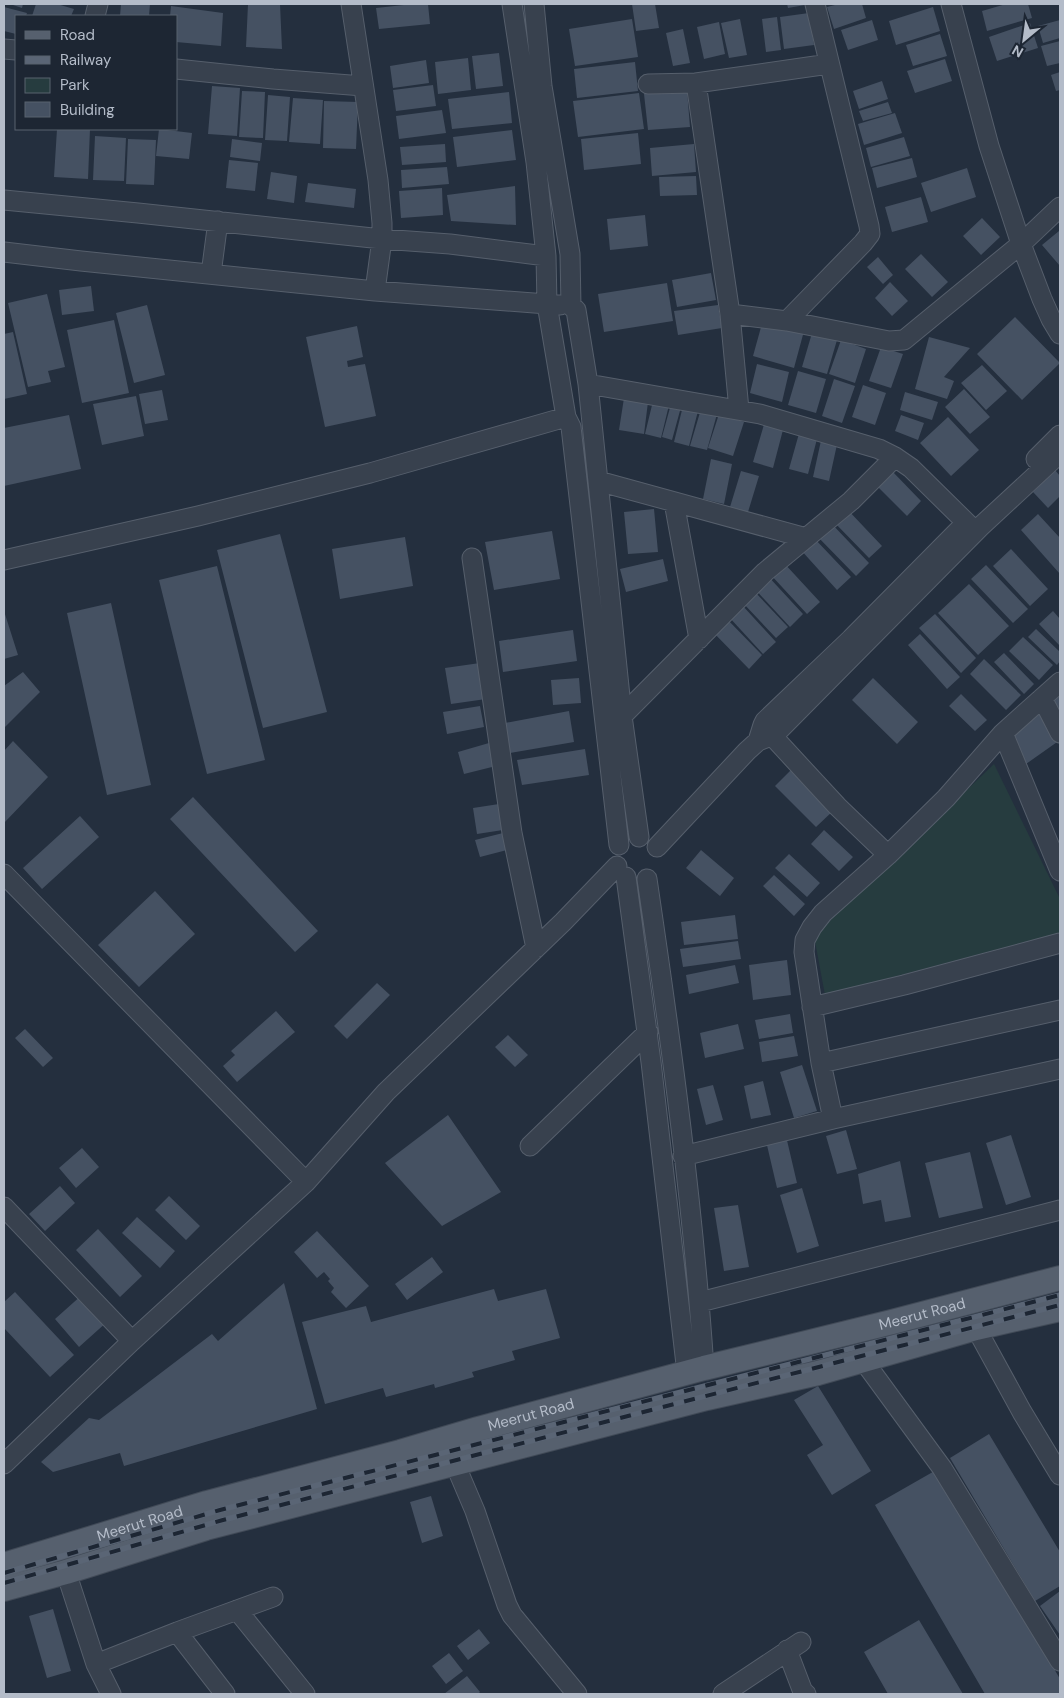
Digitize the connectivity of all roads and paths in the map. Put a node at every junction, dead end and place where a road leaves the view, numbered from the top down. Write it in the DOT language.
graph roads {
  1 [pos="351,4"];
  2 [pos="512,4"];
  3 [pos="534,4"];
  4 [pos="815,4"];
  5 [pos="951,4"];
  6 [pos="829,64"];
  7 [pos="178,68"];
  8 [pos="696,83"];
  9 [pos="648,84"];
  10 [pos="363,86"];
  11 [pos="4,200"];
  12 [pos="1060,207"];
  13 [pos="218,221"];
  14 [pos="382,239"];
  15 [pos="1021,244"];
  16 [pos="4,252"];
  17 [pos="546,256"];
  18 [pos="211,274"];
  19 [pos="376,291"];
  20 [pos="547,304"];
  21 [pos="571,306"];
  22 [pos="730,314"];
  23 [pos="787,321"];
  24 [pos="1060,334"];
  25 [pos="588,384"];
  26 [pos="739,410"];
  27 [pos="566,417"];
  28 [pos="1060,435"];
  29 [pos="1060,453"];
  30 [pos="895,457"];
  31 [pos="598,481"];
  32 [pos="674,502"];
  33 [pos="971,527"];
  34 [pos="806,538"];
  35 [pos="472,558"];
  36 [pos="4,560"];
  37 [pos="699,639"];
  38 [pos="1060,682"];
  39 [pos="1042,698"];
  40 [pos="622,716"];
  41 [pos="1003,733"];
  42 [pos="1060,733"];
  43 [pos="764,734"];
  44 [pos="639,836"];
  45 [pos="619,845"];
  46 [pos="888,855"];
  47 [pos="655,864"];
  48 [pos="1060,871"];
  49 [pos="621,872"];
  50 [pos="4,874"];
  51 [pos="1060,943"];
  52 [pos="536,948"];
  53 [pos="812,1007"];
  54 [pos="1060,1010"];
  55 [pos="648,1032"];
  56 [pos="821,1063"];
  57 [pos="1060,1069"];
  58 [pos="833,1119"];
  59 [pos="530,1146"];
  60 [pos="684,1156"];
  61 [pos="306,1182"];
  62 [pos="4,1207"];
  63 [pos="1060,1210"];
  64 [pos="1060,1278"];
  65 [pos="700,1302"];
  66 [pos="1060,1309"];
  67 [pos="701,1324"];
  68 [pos="682,1326"];
  69 [pos="976,1328"];
  70 [pos="132,1341"];
  71 [pos="862,1360"];
  72 [pos="696,1370"];
  73 [pos="699,1400"];
  74 [pos="4,1464"];
  75 [pos="455,1464"];
  76 [pos="1060,1475"];
  77 [pos="4,1565"];
  78 [pos="66,1572"];
  79 [pos="4,1589"];
  80 [pos="273,1597"];
  81 [pos="237,1610"];
  82 [pos="177,1632"];
  83 [pos="1060,1661"];
  84 [pos="96,1664"];
  85 [pos="111,1694"];
  86 [pos="225,1694"];
  87 [pos="305,1694"];
  88 [pos="577,1694"];
  89 [pos="723,1694"];
  90 [pos="803,1694"];
  1 -- 10 [label="street"];
  2 -- 17 [label="street"];
  3 -- 21 [label="street"];
  4 -- 6 [label="street"];
  5 -- 15 [label="street"];
  6 -- 8 [label="street"];
  6 -- 23 [label="street"];
  7 -- 10 [label="street"];
  8 -- 9 [label="street"];
  8 -- 22 [label="street"];
  10 -- 14 [label="street"];
  11 -- 13 [label="street"];
  12 -- 15 [label="street"];
  13 -- 14 [label="street"];
  13 -- 18 [label="street"];
  14 -- 17 [label="street"];
  14 -- 19 [label="street"];
  15 -- 23 [label="street"];
  15 -- 24 [label="street"];
  16 -- 18 [label="street"];
  17 -- 20 [label="street"];
  18 -- 19 [label="street"];
  19 -- 20 [label="street"];
  20 -- 21 [label="street"];
  20 -- 27 [label="street"];
  21 -- 25 [label="street"];
  22 -- 23 [label="street"];
  22 -- 26 [label="street"];
  25 -- 26 [label="street"];
  25 -- 31 [label="street"];
  26 -- 30 [label="street"];
  27 -- 36 [label="street"];
  27 -- 45 [label="street"];
  28 -- 33 [label="street"];
  29 -- 33 [label="street"];
  30 -- 33 [label="street"];
  30 -- 34 [label="street"];
  31 -- 32 [label="street"];
  31 -- 40 [label="street"];
  32 -- 34 [label="street"];
  32 -- 37 [label="street"];
  33 -- 43 [label="street"];
  34 -- 37 [label="street"];
  35 -- 52 [label="street"];
  37 -- 40 [label="street"];
  38 -- 39 [label="street"];
  39 -- 41 [label="street"];
  39 -- 42 [label="street"];
  40 -- 44 [label="street"];
  41 -- 46 [label="street"];
  41 -- 48 [label="street"];
  43 -- 46 [label="street"];
  43 -- 47 [label="street"];
  44 -- 45 [label="street"];
  44 -- 47 [label="street"];
  45 -- 49 [label="street"];
  46 -- 53 [label="street"];
  47 -- 49 [label="street"];
  47 -- 60 [label="street"];
  49 -- 52 [label="street"];
  49 -- 55 [label="street"];
  50 -- 61 [label="street"];
  51 -- 53 [label="street"];
  52 -- 61 [label="street"];
  53 -- 56 [label="street"];
  54 -- 56 [label="street"];
  55 -- 59 [label="street"];
  55 -- 68 [label="street"];
  56 -- 58 [label="street"];
  57 -- 58 [label="street"];
  58 -- 60 [label="street"];
  60 -- 65 [label="street"];
  61 -- 70 [label="street"];
  62 -- 70 [label="street"];
  63 -- 65 [label="street"];
  64 -- 72 [label="main road, Meerut Road"];
  65 -- 67 [label="street"];
  66 -- 69 [label="main road, Meerut Road"];
  67 -- 68 [label="street"];
  67 -- 72 [label="street"];
  68 -- 72 [label="street"];
  69 -- 71 [label="main road, Meerut Road"];
  69 -- 76 [label="street"];
  70 -- 74 [label="street"];
  71 -- 73 [label="main road, Meerut Road"];
  71 -- 83 [label="street"];
  72 -- 73 [label="main road"];
  72 -- 77 [label="main road, Meerut Road"];
  73 -- 75 [label="main road, Meerut Road"];
  75 -- 78 [label="main road, Meerut Road"];
  75 -- 88 [label="street"];
  78 -- 79 [label="main road, Meerut Road"];
  78 -- 84 [label="street"];
  80 -- 81 [label="street"];
  81 -- 82 [label="street"];
  81 -- 87 [label="street"];
  82 -- 84 [label="street"];
  82 -- 86 [label="street"];
  84 -- 85 [label="street"];
  89 -- 90 [label="street"];
}
